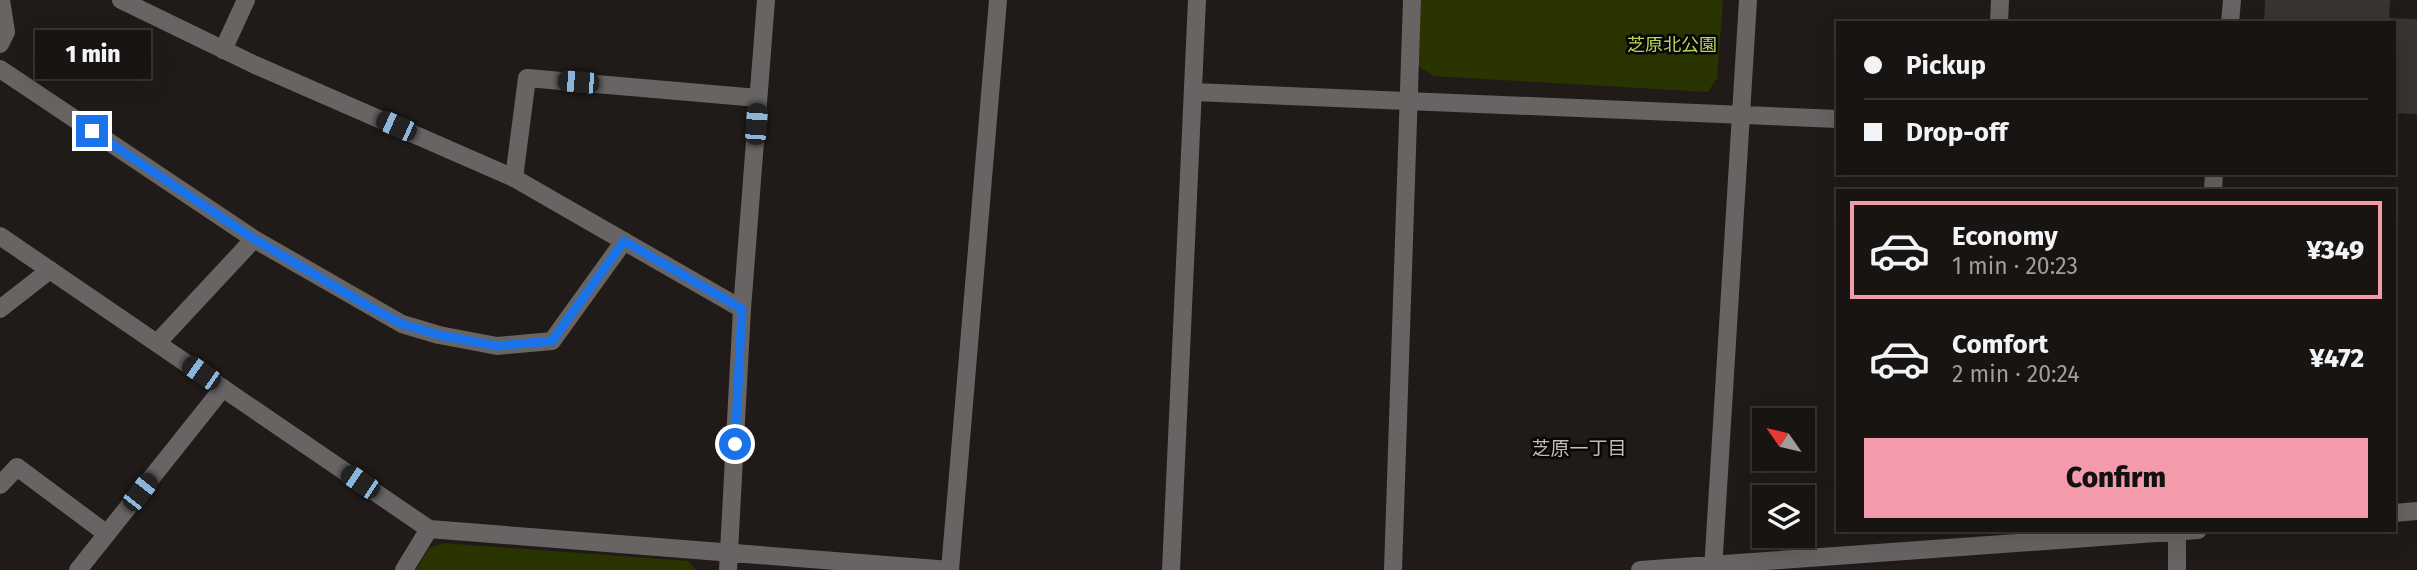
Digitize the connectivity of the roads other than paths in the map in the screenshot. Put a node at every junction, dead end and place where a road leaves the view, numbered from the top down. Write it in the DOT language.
graph roads {
  1 [pos="1,0"];
  2 [pos="121,0"];
  3 [pos="246,0"];
  4 [pos="766,0"];
  5 [pos="998,0"];
  6 [pos="1197,0"];
  7 [pos="1412,0"];
  8 [pos="1748,0"];
  9 [pos="2000,0"];
  10 [pos="2232,0"];
  11 [pos="1999,21"];
  12 [pos="2230,21"];
  13 [pos="0,44"];
  14 [pos="223,50"];
  15 [pos="0,69"];
  16 [pos="1193,92"];
  17 [pos="758,98"];
  18 [pos="1408,101"];
  19 [pos="1742,115"];
  20 [pos="1836,119"];
  21 [pos="514,178"];
  22 [pos="0,236"];
  23 [pos="254,239"];
  24 [pos="624,241"];
  25 [pos="50,270"];
  26 [pos="0,309"];
  27 [pos="742,309"];
  28 [pos="157,344"];
  29 [pos="223,388"];
  30 [pos="0,485"];
  31 [pos="2417,511"];
  32 [pos="2396,513"];
  33 [pos="429,529"];
  34 [pos="2164,532"];
  35 [pos="2177,532"];
  36 [pos="107,534"];
  37 [pos="728,561"];
  38 [pos="1713,567"];
  39 [pos="78,570"];
  40 [pos="404,570"];
  41 [pos="950,570"];
  42 [pos="1171,570"];
  43 [pos="1393,570"];
  44 [pos="1640,570"];
  45 [pos="2177,570"];
  1 -- 13 [label="street"];
  2 -- 14 [label="street"];
  3 -- 14 [label="street"];
  4 -- 17 [label="street"];
  5 -- 41 [label="street"];
  6 -- 16 [label="street"];
  7 -- 18 [label="street"];
  8 -- 19 [label="street"];
  9 -- 11 [label="street"];
  10 -- 12 [label="street"];
  14 -- 21 [label="street"];
  15 -- 23 [label="street"];
  16 -- 18 [label="street"];
  16 -- 42 [label="street"];
  17 -- 21 [label="street"];
  17 -- 27 [label="street"];
  18 -- 19 [label="street"];
  18 -- 43 [label="street"];
  19 -- 20 [label="street"];
  19 -- 38 [label="street"];
  21 -- 24 [label="street"];
  22 -- 25 [label="street"];
  23 -- 24 [label="street"];
  23 -- 28 [label="street"];
  24 -- 27 [label="street"];
  25 -- 26 [label="street"];
  25 -- 28 [label="street"];
  27 -- 37 [label="street"];
  28 -- 29 [label="street"];
  29 -- 33 [label="street"];
  29 -- 36 [label="street"];
  30 -- 36 [label="street"];
  31 -- 32 [label="street"];
  33 -- 37 [label="street"];
  33 -- 40 [label="street"];
  34 -- 38 [label="street"];
  35 -- 45 [label="street"];
  36 -- 39 [label="street"];
  37 -- 41 [label="street"];
  38 -- 44 [label="street"];
}
